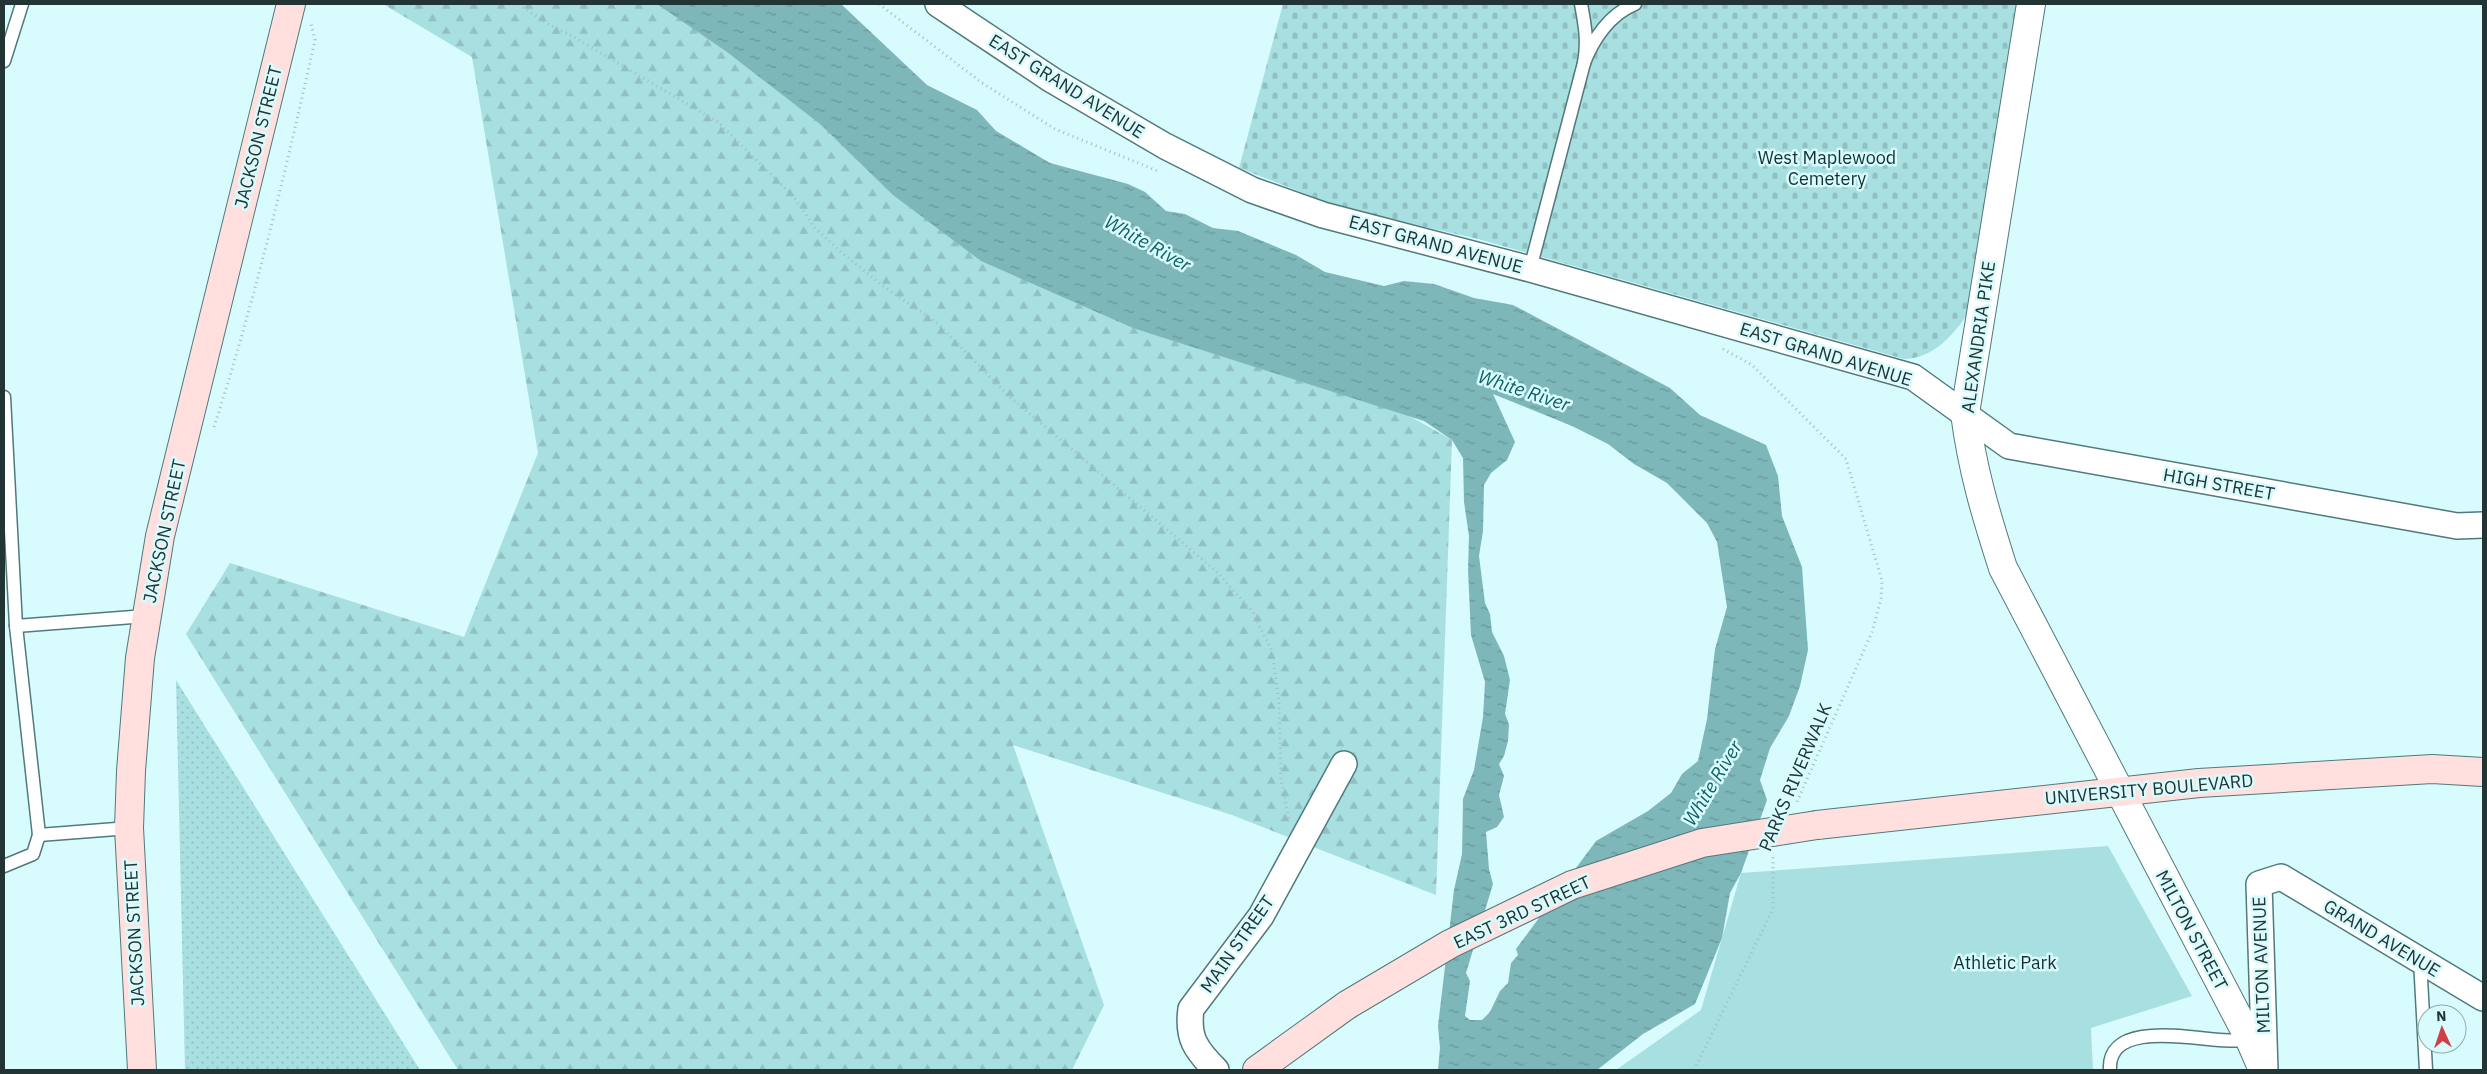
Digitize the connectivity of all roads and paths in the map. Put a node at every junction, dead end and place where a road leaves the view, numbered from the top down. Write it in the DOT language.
graph roads {
  1 [pos="22,4"];
  2 [pos="519,4"];
  3 [pos="879,4"];
  4 [pos="938,4"];
  5 [pos="1581,4"];
  6 [pos="1635,4"];
  7 [pos="2031,4"];
  8 [pos="302,10"];
  9 [pos="4,61"];
  10 [pos="1584,63"];
  11 [pos="1166,174"];
  12 [pos="1530,269"];
  13 [pos="1722,348"];
  14 [pos="4,397"];
  15 [pos="1965,413"];
  16 [pos="212,431"];
  17 [pos="2483,525"];
  18 [pos="146,616"];
  19 [pos="16,626"];
  20 [pos="1344,764"];
  21 [pos="2483,772"];
  22 [pos="2119,790"];
  23 [pos="1793,810"];
  24 [pos="1817,825"];
  25 [pos="129,828"];
  26 [pos="39,834"];
  27 [pos="1301,843"];
  28 [pos="1773,854"];
  29 [pos="4,866"];
  30 [pos="2281,877"];
  31 [pos="2420,960"];
  32 [pos="2483,998"];
  33 [pos="2250,1040"];
  34 [pos="142,1070"];
  35 [pos="1216,1070"];
  36 [pos="1257,1070"];
  37 [pos="1694,1070"];
  38 [pos="2110,1070"];
  39 [pos="2264,1070"];
  40 [pos="2426,1070"];
  1 -- 9 [label="lane"];
  2 -- 27 [label="path"];
  3 -- 11 [label="path"];
  4 -- 12 [label="street, EAST GRAND AVENUE"];
  5 -- 10 [label="lane"];
  6 -- 10 [label="lane"];
  7 -- 15 [label="street, ALEXANDRIA PIKE"];
  8 -- 16 [label="path"];
  8 -- 18 [label="main road, JACKSON STREET"];
  10 -- 12 [label="lane"];
  12 -- 15 [label="street, EAST GRAND AVENUE"];
  13 -- 23 [label="path, PARKS RIVERWALK"];
  14 -- 19 [label="lane"];
  15 -- 17 [label="street, HIGH STREET"];
  15 -- 22 [label="street, ALEXANDRIA PIKE"];
  18 -- 19 [label="lane"];
  18 -- 25 [label="main road, JACKSON STREET"];
  19 -- 26 [label="lane"];
  20 -- 27 [label="street, MAIN STREET"];
  21 -- 22 [label="main road, UNIVERSITY BOULEVARD"];
  22 -- 24 [label="main road, UNIVERSITY BOULEVARD"];
  22 -- 33 [label="street, MILTON STREET"];
  24 -- 36 [label="main road, EAST 3RD STREET, bridge"];
  25 -- 26 [label="lane"];
  25 -- 34 [label="main road, JACKSON STREET"];
  26 -- 29 [label="lane"];
  27 -- 35 [label="street, MAIN STREET"];
  28 -- 37 [label="path, PARKS RIVERWALK"];
  30 -- 31 [label="street, GRAND AVENUE"];
  30 -- 39 [label="street, MILTON AVENUE"];
  31 -- 32 [label="street, GRAND AVENUE"];
  31 -- 40 [label="lane"];
  33 -- 38 [label="lane"];
  33 -- 39 [label="street, MILTON STREET"];
}
